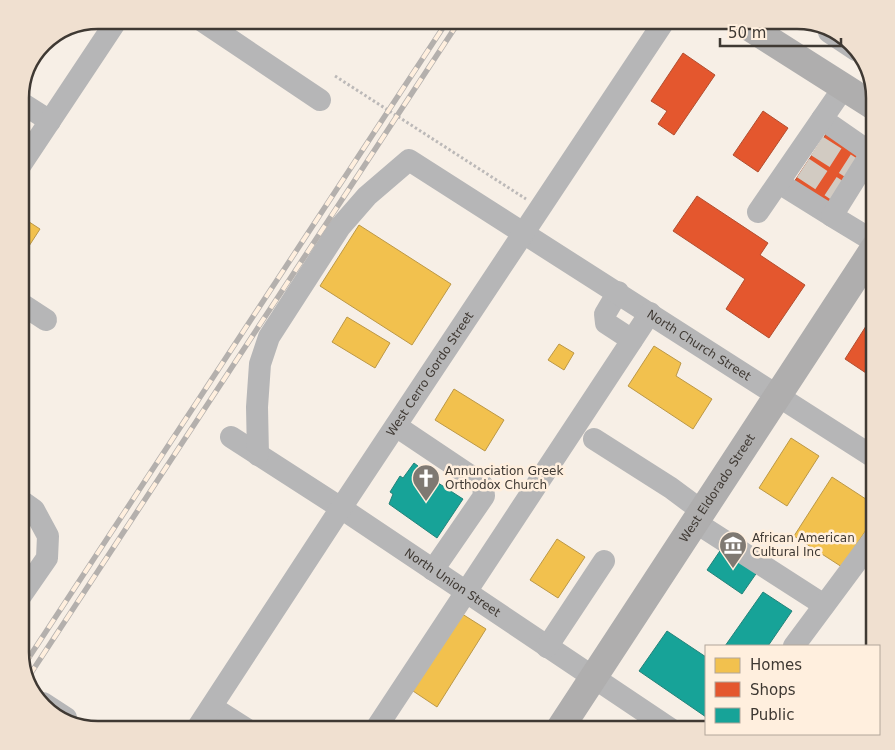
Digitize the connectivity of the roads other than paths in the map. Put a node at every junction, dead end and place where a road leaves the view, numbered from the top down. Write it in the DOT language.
graph roads {
  1 [pos="111,29"];
  2 [pos="214,29"];
  3 [pos="659,29"];
  4 [pos="752,29"];
  5 [pos="844,87"];
  6 [pos="320,100"];
  7 [pos="866,101"];
  8 [pos="29,108"];
  9 [pos="822,119"];
  10 [pos="50,121"];
  11 [pos="866,146"];
  12 [pos="29,152"];
  13 [pos="862,175"];
  14 [pos="779,183"];
  15 [pos="758,212"];
  16 [pos="832,216"];
  17 [pos="524,232"];
  18 [pos="866,237"];
  19 [pos="866,261"];
  20 [pos="618,292"];
  21 [pos="29,309"];
  22 [pos="650,313"];
  23 [pos="46,320"];
  24 [pos="632,340"];
  25 [pos="779,395"];
  26 [pos="396,426"];
  27 [pos="231,437"];
  28 [pos="594,439"];
  29 [pos="866,445"];
  30 [pos="258,455"];
  31 [pos="29,506"];
  32 [pos="341,508"];
  33 [pos="699,516"];
  34 [pos="866,550"];
  35 [pos="604,561"];
  36 [pos="433,570"];
  37 [pos="29,584"];
  38 [pos="465,592"];
  39 [pos="824,605"];
  40 [pos="795,645"];
  41 [pos="547,647"];
  42 [pos="593,678"];
  43 [pos="212,707"];
  44 [pos="202,721"];
  45 [pos="234,721"];
  46 [pos="380,721"];
  47 [pos="565,721"];
  48 [pos="658,721"];
  1 -- 10 [label="street"];
  2 -- 6 [label="street"];
  3 -- 17 [label="street, West Cerro Gordo Street"];
  4 -- 5 [label="main road"];
  5 -- 7 [label="main road"];
  5 -- 9 [label="street"];
  8 -- 10 [label="street"];
  9 -- 11 [label="street"];
  9 -- 14 [label="street"];
  10 -- 12 [label="street"];
  13 -- 16 [label="street"];
  14 -- 15 [label="street"];
  14 -- 16 [label="street"];
  16 -- 18 [label="street"];
  17 -- 20 [label="street, North Church Street"];
  17 -- 26 [label="street, West Cerro Gordo Street"];
  17 -- 30 [label="street, North Church Street"];
  19 -- 25 [label="main road, West Eldorado Street"];
  20 -- 22 [label="street, North Church Street"];
  20 -- 24 [label="street"];
  21 -- 23 [label="street"];
  22 -- 24 [label="street"];
  22 -- 25 [label="street, North Church Street"];
  24 -- 38 [label="street"];
  25 -- 29 [label="street, North Church Street"];
  25 -- 33 [label="main road, West Eldorado Street"];
  26 -- 32 [label="street, West Cerro Gordo Street"];
  26 -- 36 [label="street"];
  27 -- 30 [label="street, North Union Street"];
  28 -- 33 [label="street"];
  30 -- 32 [label="street, North Union Street"];
  31 -- 37 [label="street"];
  32 -- 36 [label="street, North Union Street"];
  32 -- 43 [label="street, West Cerro Gordo Street"];
  33 -- 39 [label="street"];
  33 -- 42 [label="main road, West Eldorado Street"];
  34 -- 39 [label="street"];
  35 -- 41 [label="street"];
  36 -- 38 [label="street, North Union Street"];
  38 -- 41 [label="street, North Union Street"];
  38 -- 46 [label="street"];
  39 -- 40 [label="street"];
  41 -- 42 [label="street, North Union Street"];
  42 -- 47 [label="main road, West Eldorado Street"];
  42 -- 48 [label="street, North Union Street"];
  43 -- 44 [label="street, West Cerro Gordo Street"];
  43 -- 45 [label="street"];
}
